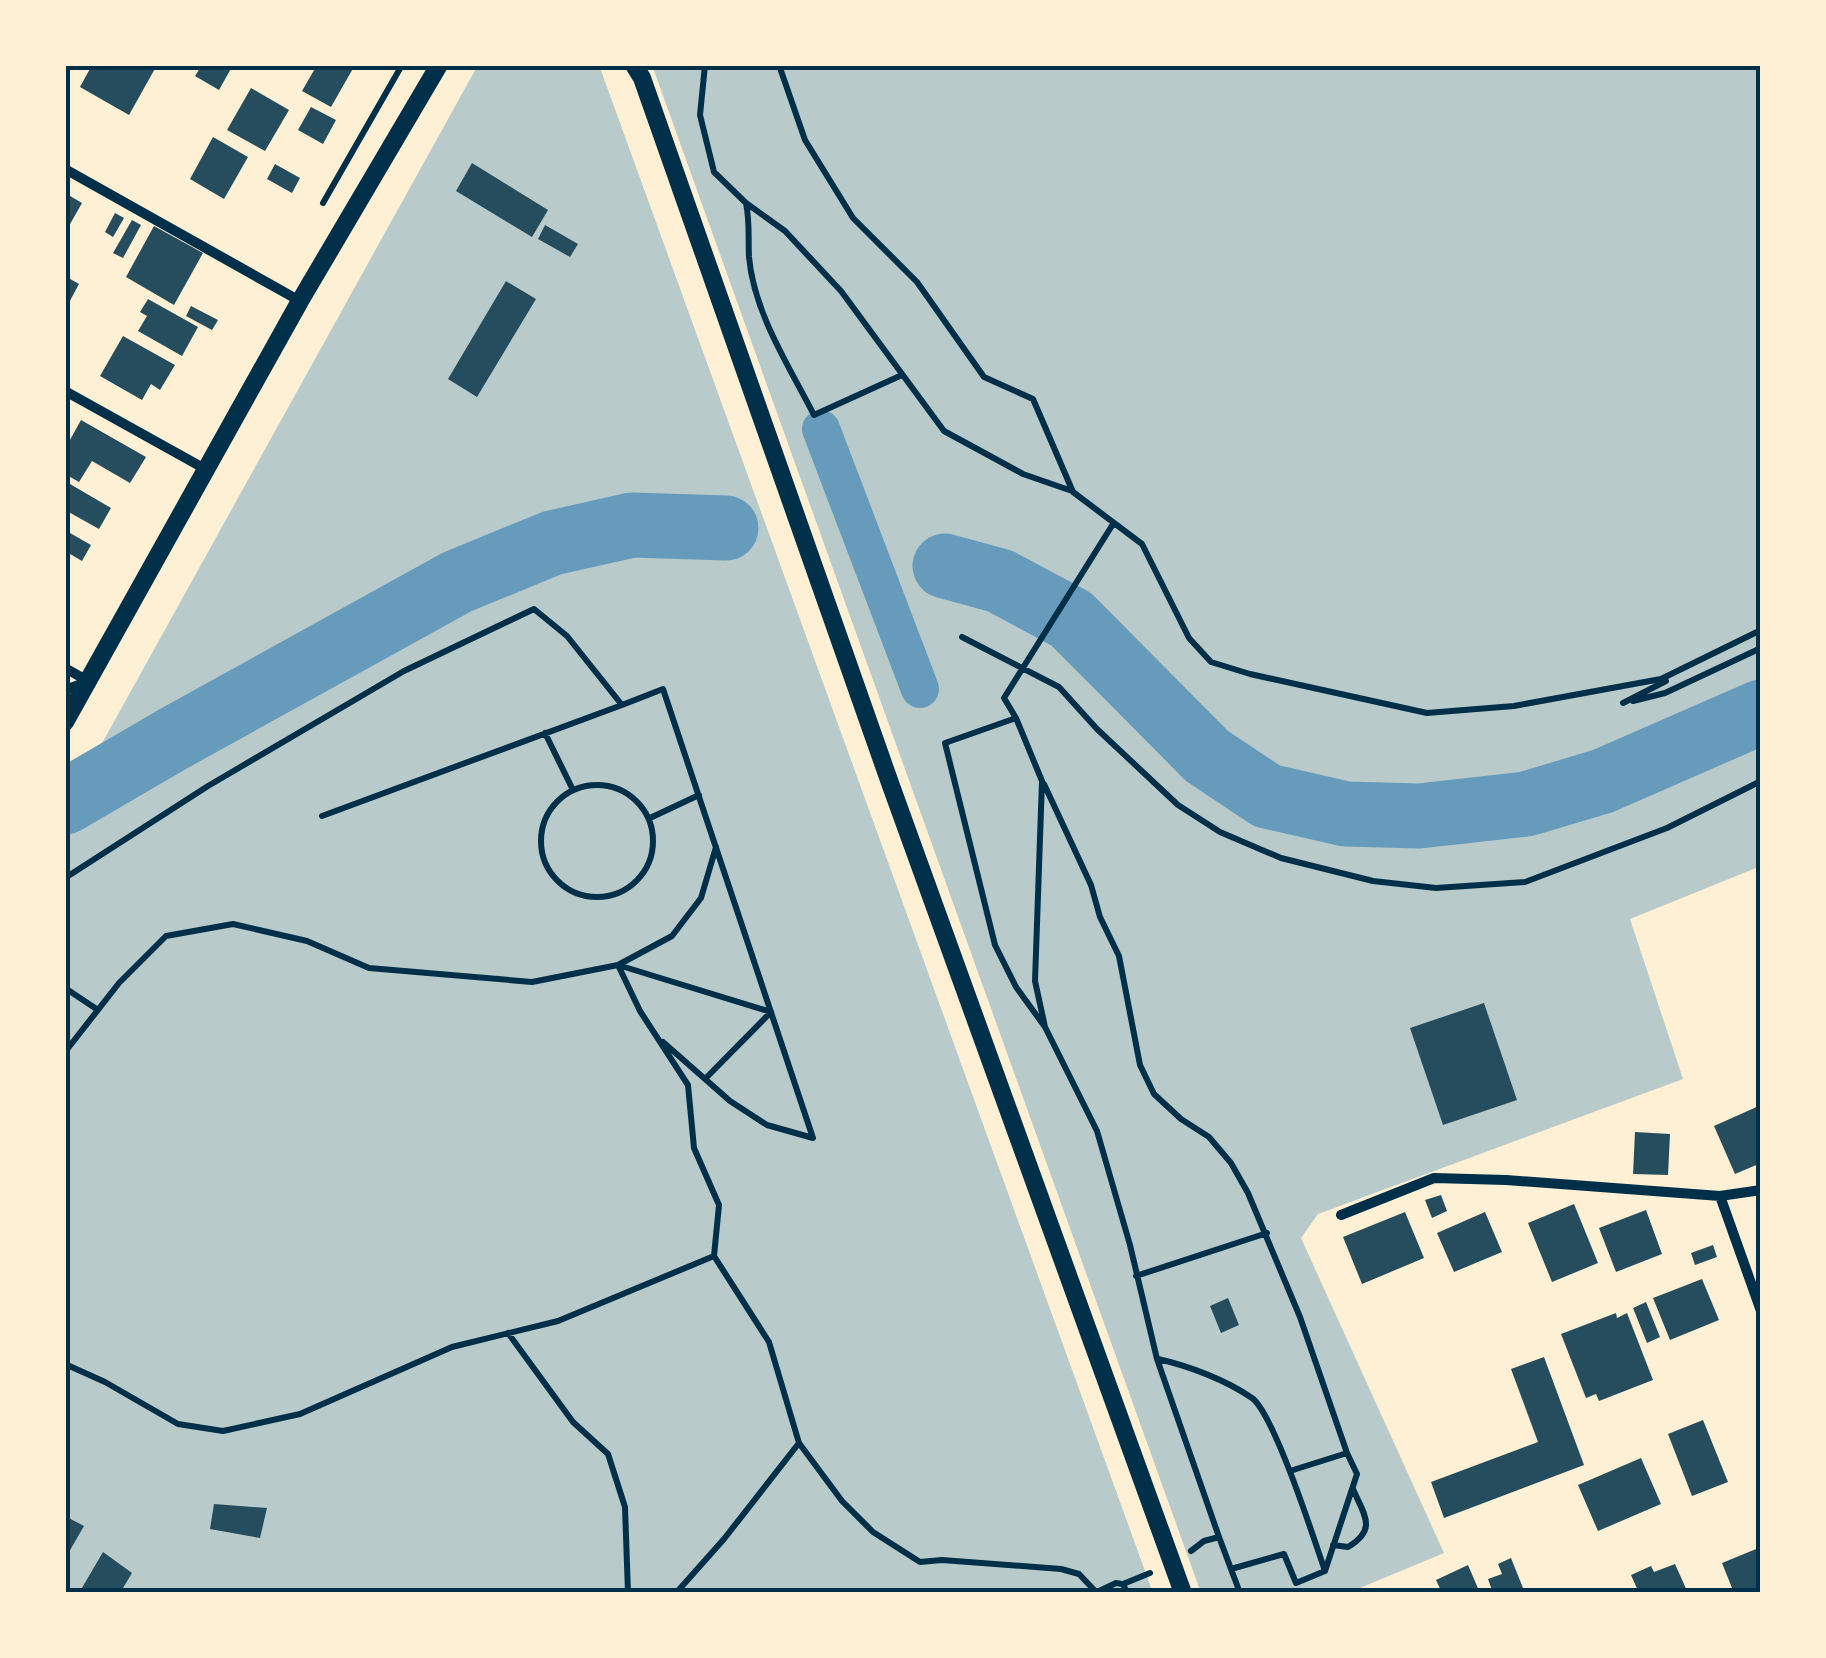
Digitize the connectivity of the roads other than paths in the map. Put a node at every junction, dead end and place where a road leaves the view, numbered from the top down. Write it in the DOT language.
graph roads {
  1 [pos="440,65"];
  2 [pos="634,65"];
  3 [pos="65,169"];
  4 [pos="300,301"];
  5 [pos="65,391"];
  6 [pos="207,470"];
  7 [pos="65,668"];
  8 [pos="88,681"];
  9 [pos="65,690"];
  10 [pos="65,722"];
  11 [pos="1761,1190"];
  12 [pos="1720,1196"];
  13 [pos="1340,1216"];
  14 [pos="1761,1310"];
  15 [pos="1183,1593"];
  1 -- 4 [label="street"];
  2 -- 15 [label="street"];
  3 -- 4 [label="street"];
  4 -- 6 [label="street"];
  5 -- 6 [label="street"];
  6 -- 8 [label="street"];
  7 -- 8 [label="street"];
  8 -- 9 [label="street"];
  8 -- 10 [label="street"];
  11 -- 12 [label="street"];
  12 -- 13 [label="street"];
  12 -- 14 [label="street"];
}
